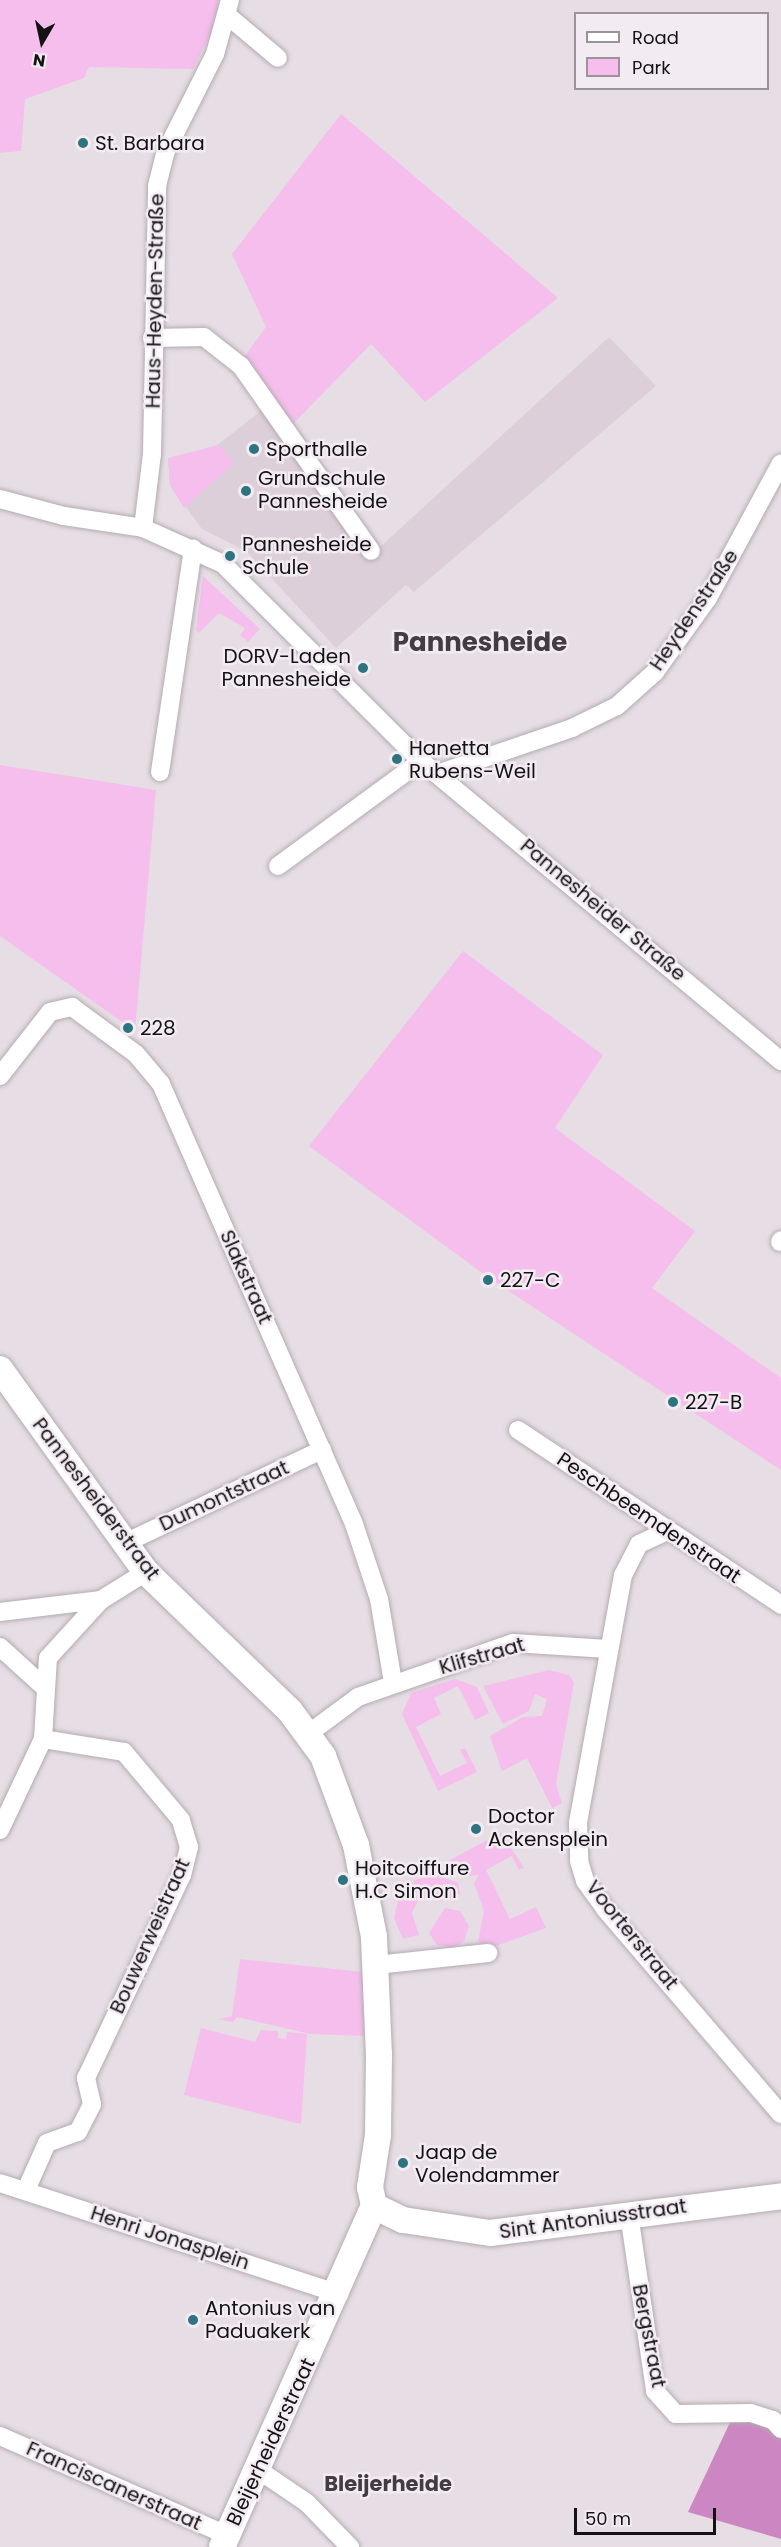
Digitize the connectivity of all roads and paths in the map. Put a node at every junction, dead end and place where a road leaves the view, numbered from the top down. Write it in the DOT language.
graph roads {
  1 [pos="229,8"];
  2 [pos="278,58"];
  3 [pos="153,338"];
  4 [pos="781,463"];
  5 [pos="776,493"];
  6 [pos="0,499"];
  7 [pos="144,528"];
  8 [pos="193,548"];
  9 [pos="371,551"];
  10 [pos="422,761"];
  11 [pos="160,772"];
  12 [pos="437,774"];
  13 [pos="278,866"];
  14 [pos="781,1061"];
  15 [pos="0,1076"];
  16 [pos="0,1369"];
  17 [pos="518,1430"];
  18 [pos="321,1450"];
  19 [pos="668,1531"];
  20 [pos="127,1542"];
  21 [pos="146,1572"];
  22 [pos="101,1600"];
  23 [pos="781,1605"];
  24 [pos="0,1612"];
  25 [pos="0,1647"];
  26 [pos="608,1649"];
  27 [pos="393,1683"];
  28 [pos="44,1687"];
  29 [pos="308,1734"];
  30 [pos="43,1739"];
  31 [pos="0,1830"];
  32 [pos="488,1953"];
  33 [pos="376,1978"];
  34 [pos="781,2114"];
  35 [pos="0,2183"];
  36 [pos="26,2190"];
  37 [pos="781,2196"];
  38 [pos="375,2206"];
  39 [pos="629,2214"];
  40 [pos="339,2294"];
  41 [pos="781,2429"];
  42 [pos="0,2436"];
  43 [pos="260,2471"];
  44 [pos="225,2541"];
  45 [pos="350,2547"];
  1 -- 2 [label="street, Haus-Heyden-Straße"];
  1 -- 3 [label="street, Haus-Heyden-Straße"];
  3 -- 7 [label="street, Haus-Heyden-Straße"];
  3 -- 9 [label="street"];
  4 -- 5 [label="street, Heydenstraße"];
  5 -- 12 [label="street, Heydenstraße"];
  6 -- 7 [label="street, Pannesheider Straße"];
  7 -- 8 [label="street, Pannesheider Straße"];
  8 -- 10 [label="street, Pannesheider Straße"];
  8 -- 11 [label="street"];
  10 -- 12 [label="street, Pannesheider Straße"];
  10 -- 13 [label="street"];
  12 -- 14 [label="street, Pannesheider Straße"];
  15 -- 18 [label="street, Slakstraat"];
  16 -- 20 [label="street, Pannesheiderstraat"];
  17 -- 19 [label="street, Peschbeemdenstraat"];
  18 -- 20 [label="street, Dumontstraat"];
  18 -- 27 [label="street, Slakstraat"];
  19 -- 23 [label="street, Peschbeemdenstraat"];
  19 -- 26 [label="street, Voorterstraat"];
  20 -- 21 [label="street, Pannesheiderstraat"];
  21 -- 22 [label="street"];
  21 -- 29 [label="street, Pannesheiderstraat"];
  22 -- 24 [label="street"];
  22 -- 28 [label="street"];
  25 -- 28 [label="street"];
  26 -- 27 [label="street, Klifstraat"];
  26 -- 34 [label="street, Voorterstraat"];
  27 -- 29 [label="street"];
  28 -- 30 [label="street"];
  29 -- 33 [label="street"];
  30 -- 31 [label="street"];
  30 -- 36 [label="street, Bouwerweistraat"];
  32 -- 33 [label="street"];
  33 -- 38 [label="street, Bleijerheiderstraat"];
  35 -- 36 [label="street, Henri Jonasplein"];
  36 -- 40 [label="street, Henri Jonasplein"];
  37 -- 39 [label="street, Sint Antoniusstraat"];
  38 -- 39 [label="street, Sint Antoniusstraat"];
  38 -- 40 [label="street, Bleijerheiderstraat"];
  39 -- 41 [label="street, Bergstraat"];
  40 -- 43 [label="street, Bleijerheiderstraat"];
  42 -- 44 [label="street, Franciscanerstraat"];
  43 -- 44 [label="street, Bleijerheiderstraat"];
  43 -- 45 [label="street"];
}
